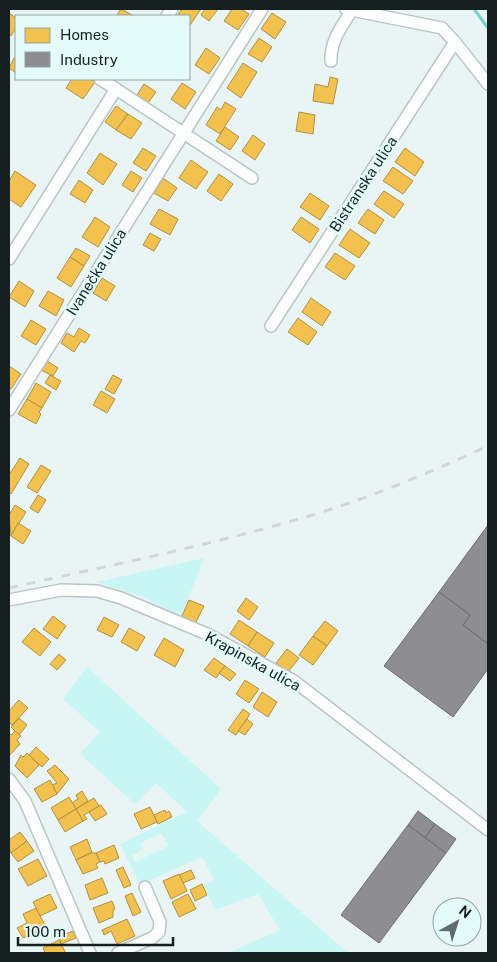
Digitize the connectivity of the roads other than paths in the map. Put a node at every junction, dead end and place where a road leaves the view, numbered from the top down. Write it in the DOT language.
graph roads {
  1 [pos="262,9"];
  2 [pos="349,9"];
  3 [pos="455,42"];
  4 [pos="332,61"];
  5 [pos="102,80"];
  6 [pos="488,84"];
  7 [pos="116,89"];
  8 [pos="183,133"];
  9 [pos="252,178"];
  10 [pos="9,259"];
  11 [pos="271,326"];
  12 [pos="9,410"];
  13 [pos="9,600"];
  14 [pos="9,779"];
  15 [pos="488,830"];
  16 [pos="145,887"];
  17 [pos="90,953"];
  18 [pos="118,953"];
  1 -- 8 [label="street, Ivanečka ulica"];
  2 -- 3 [label="street"];
  2 -- 4 [label="street"];
  3 -- 6 [label="street"];
  3 -- 11 [label="street, Bistranska ulica"];
  5 -- 7 [label="street"];
  7 -- 8 [label="street"];
  7 -- 10 [label="street"];
  8 -- 9 [label="street"];
  8 -- 12 [label="street, Ivanečka ulica"];
  13 -- 15 [label="street, Krapinska ulica"];
  14 -- 17 [label="street"];
  16 -- 18 [label="street"];
}
